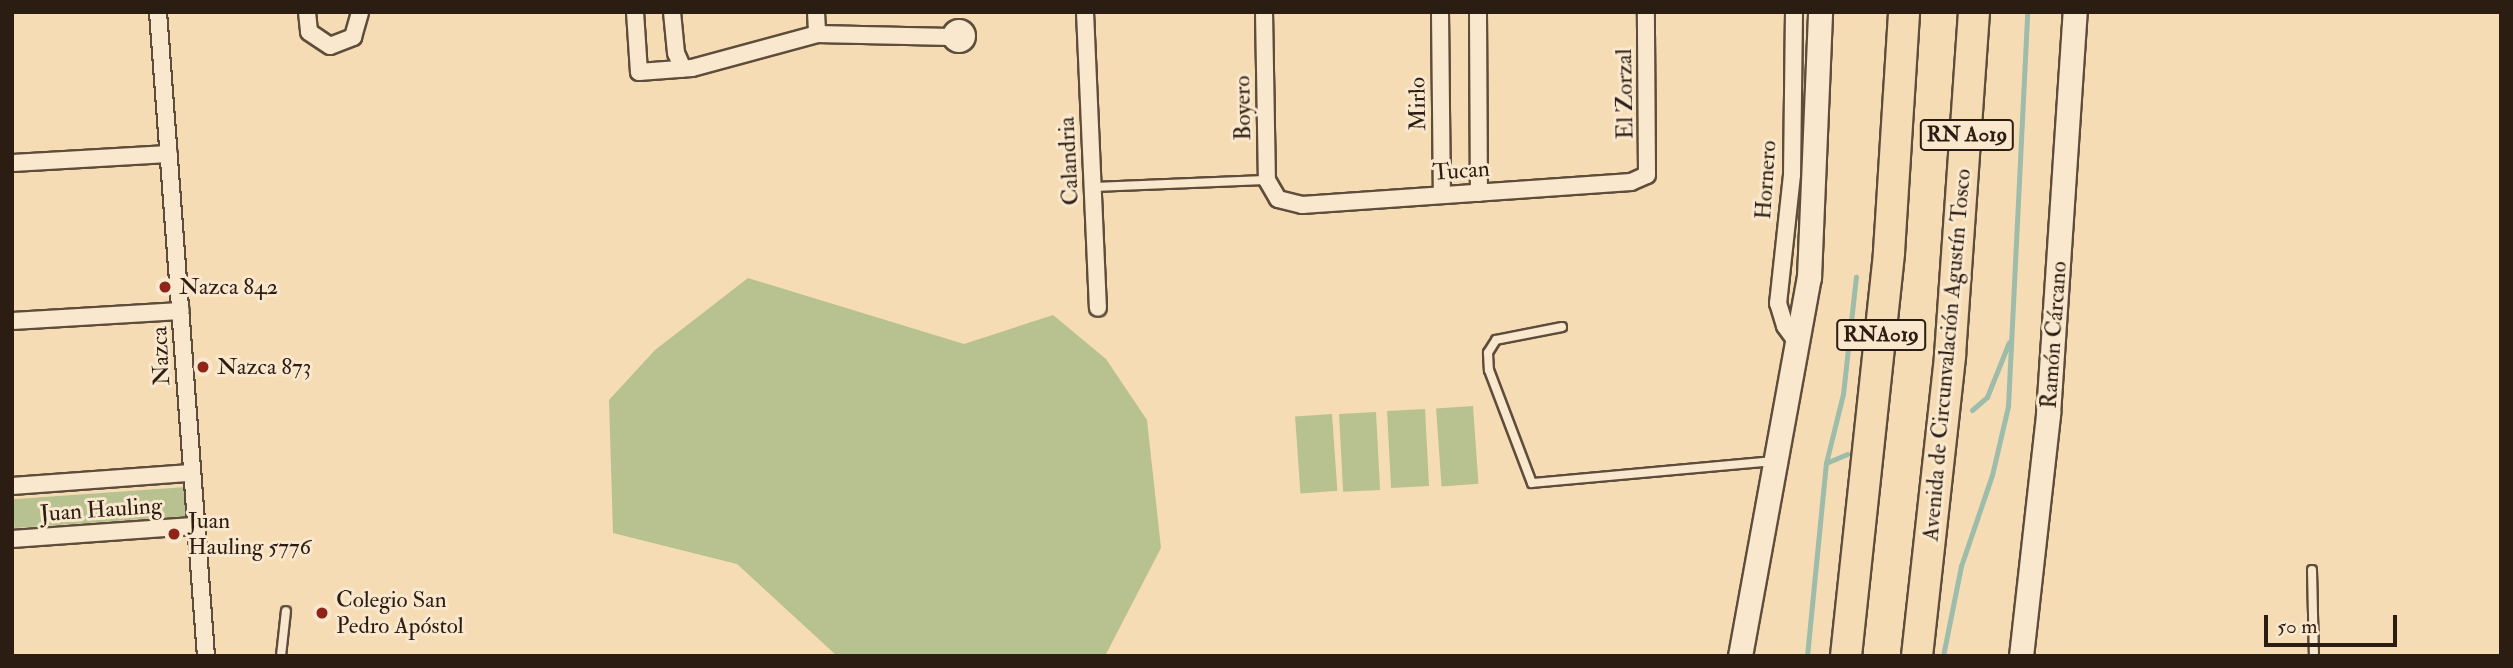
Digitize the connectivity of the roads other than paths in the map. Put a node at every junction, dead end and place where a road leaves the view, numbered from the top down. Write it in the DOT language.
graph roads {
  1 [pos="158,12"];
  2 [pos="307,12"];
  3 [pos="361,12"];
  4 [pos="635,12"];
  5 [pos="672,12"];
  6 [pos="816,12"];
  7 [pos="1085,12"];
  8 [pos="1264,12"];
  9 [pos="1440,12"];
  10 [pos="1478,12"];
  11 [pos="1646,12"];
  12 [pos="1794,12"];
  13 [pos="1820,12"];
  14 [pos="1828,12"];
  15 [pos="1904,12"];
  16 [pos="1974,12"];
  17 [pos="2075,12"];
  18 [pos="817,34"];
  19 [pos="951,37"];
  20 [pos="1821,50"];
  21 [pos="683,69"];
  22 [pos="169,154"];
  23 [pos="12,163"];
  24 [pos="1647,175"];
  25 [pos="1266,180"];
  26 [pos="1093,187"];
  27 [pos="1479,193"];
  28 [pos="1442,195"];
  29 [pos="1958,257"];
  30 [pos="1098,308"];
  31 [pos="181,311"];
  32 [pos="12,321"];
  33 [pos="1562,327"];
  34 [pos="1798,344"];
  35 [pos="1776,461"];
  36 [pos="191,473"];
  37 [pos="12,486"];
  38 [pos="193,526"];
  39 [pos="12,539"];
  40 [pos="2312,570"];
  41 [pos="286,611"];
  42 [pos="206,656"];
  43 [pos="281,656"];
  44 [pos="1740,656"];
  45 [pos="1846,656"];
  46 [pos="1917,656"];
  47 [pos="2021,656"];
  48 [pos="2314,656"];
  1 -- 22 [label="street, Nazca"];
  2 -- 3 [label="street"];
  4 -- 21 [label="street"];
  5 -- 21 [label="street"];
  6 -- 18 [label="street"];
  7 -- 26 [label="street, Calandria"];
  8 -- 25 [label="street, Boyero"];
  9 -- 28 [label="street, Mirlo"];
  10 -- 27 [label="street"];
  11 -- 24 [label="street, El Zorzal"];
  12 -- 34 [label="street, Hornero"];
  13 -- 20 [label="main road"];
  14 -- 20 [label="main road"];
  15 -- 45 [label="highway, RNA019"];
  16 -- 29 [label="highway, Avenida de Circunvalación Agustín Tosco / RN A019"];
  17 -- 47 [label="main road, Ramón Cárcano"];
  18 -- 19 [label="street"];
  18 -- 21 [label="street"];
  20 -- 34 [label="main road"];
  22 -- 23 [label="street"];
  22 -- 31 [label="street, Nazca"];
  24 -- 27 [label="street, Tucan"];
  25 -- 26 [label="lane"];
  25 -- 28 [label="street, Tucan"];
  26 -- 30 [label="street, Calandria"];
  27 -- 28 [label="street, Tucan"];
  29 -- 46 [label="highway, Avenida de Circunvalación Agustín Tosco / RNA019"];
  31 -- 32 [label="street"];
  31 -- 36 [label="street, Nazca"];
  33 -- 35 [label="lane"];
  34 -- 35 [label="main road"];
  35 -- 44 [label="main road"];
  36 -- 37 [label="street, Juan Hauling"];
  36 -- 38 [label="street, Nazca"];
  38 -- 39 [label="street, Juan Hauling"];
  38 -- 42 [label="street, Nazca"];
  40 -- 48 [label="lane"];
  41 -- 43 [label="lane"];
}
